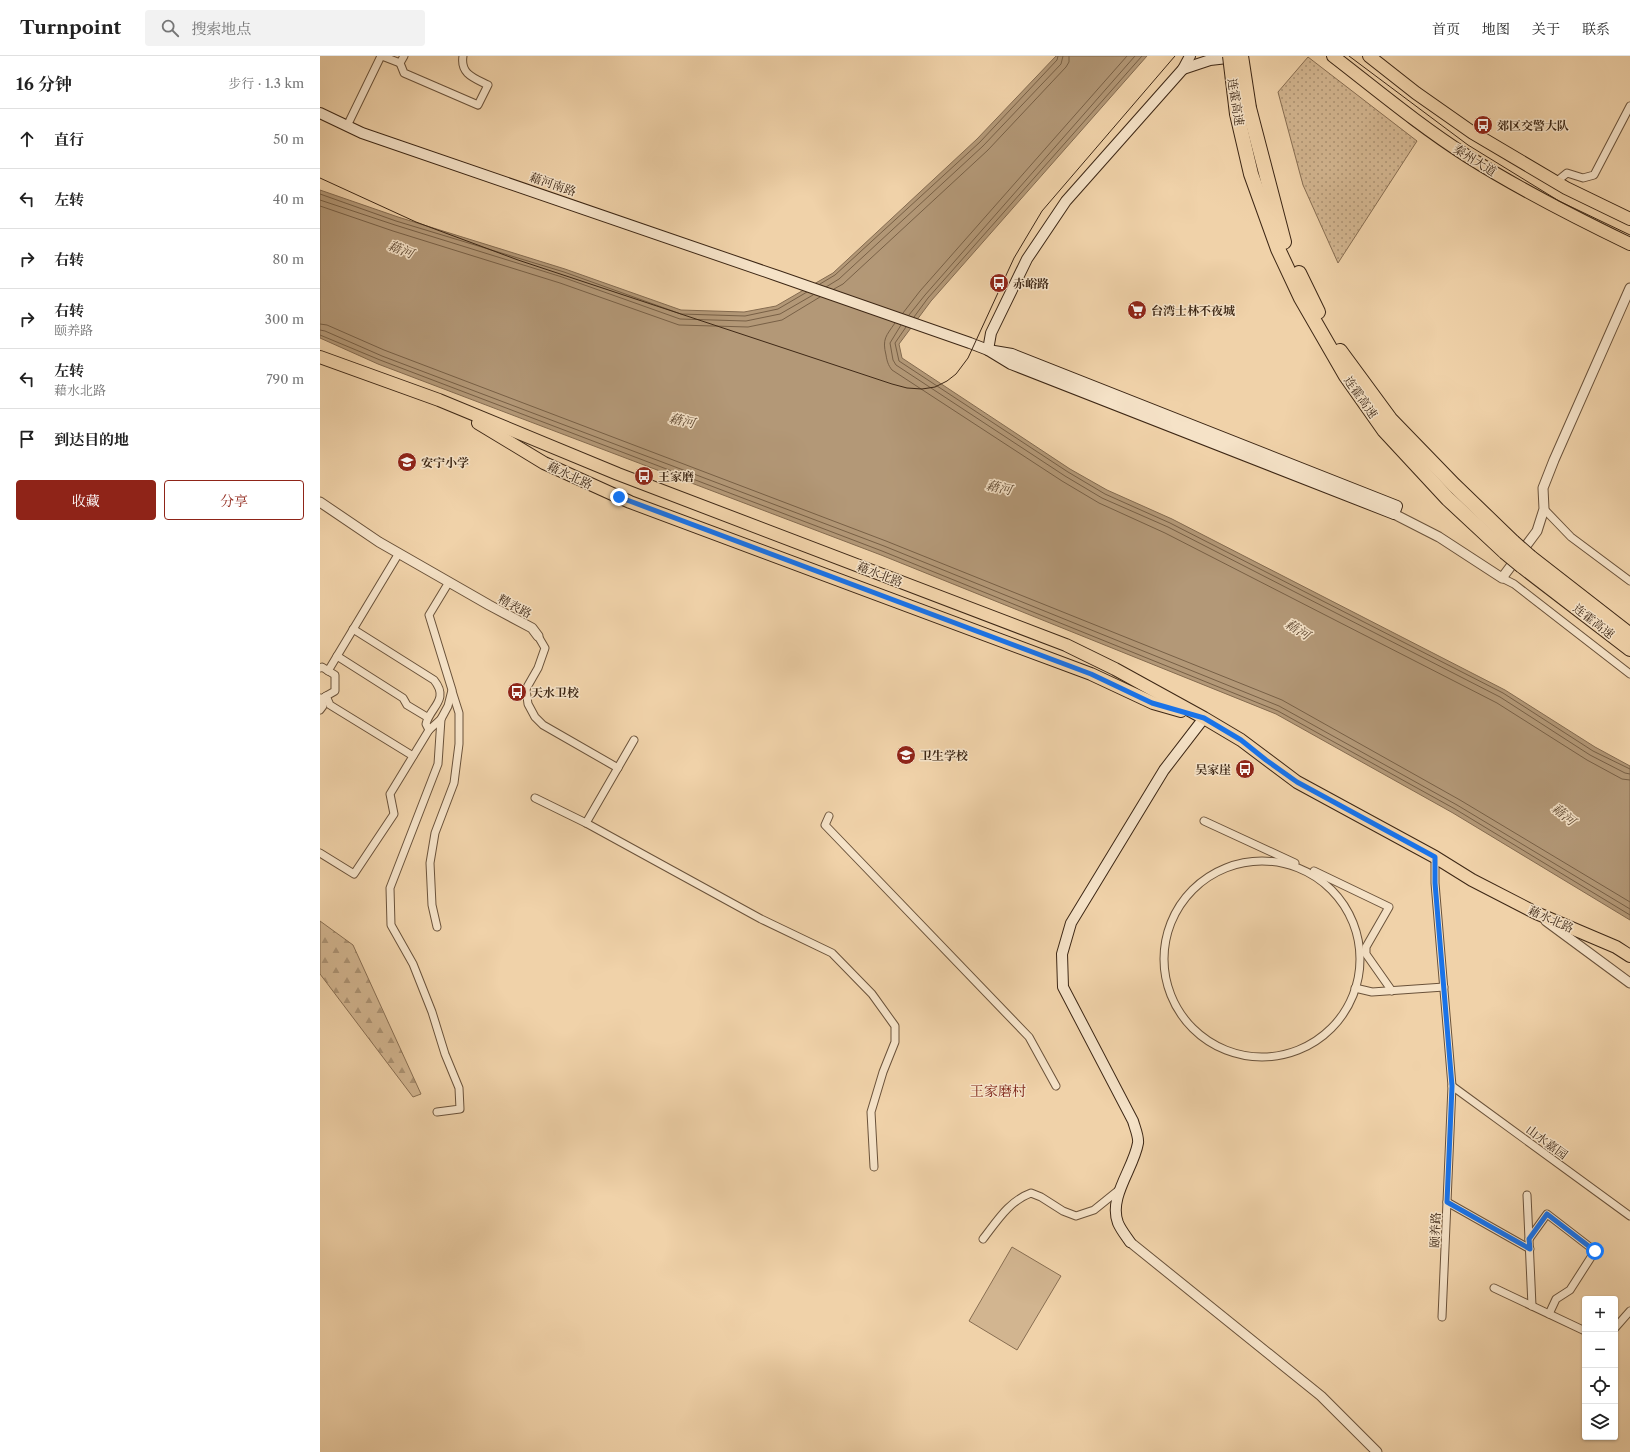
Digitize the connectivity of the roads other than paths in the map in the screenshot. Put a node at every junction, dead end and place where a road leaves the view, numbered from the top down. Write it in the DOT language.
graph roads {
  1 [pos="381,56"];
  2 [pos="404,56"];
  3 [pos="463,56"];
  4 [pos="1190,56"];
  5 [pos="1230,56"];
  6 [pos="1241,56"];
  7 [pos="1247,56"];
  8 [pos="1333,56"];
  9 [pos="1369,56"];
  10 [pos="400,63"];
  11 [pos="1183,69"];
  12 [pos="1630,106"];
  13 [pos="1243,111"];
  14 [pos="320,112"];
  15 [pos="346,126"];
  16 [pos="1556,182"];
  17 [pos="1630,219"];
  18 [pos="1630,244"];
  19 [pos="1630,288"];
  20 [pos="988,350"];
  21 [pos="320,357"];
  22 [pos="439,400"];
  23 [pos="320,502"];
  24 [pos="1544,509"];
  25 [pos="1394,514"];
  26 [pos="399,553"];
  27 [pos="1526,562"];
  28 [pos="1502,578"];
  29 [pos="449,582"];
  30 [pos="1630,582"];
  31 [pos="353,629"];
  32 [pos="1630,635"];
  33 [pos="538,636"];
  34 [pos="1630,649"];
  35 [pos="337,656"];
  36 [pos="322,668"];
  37 [pos="1630,674"];
  38 [pos="452,690"];
  39 [pos="323,698"];
  40 [pos="320,710"];
  41 [pos="427,717"];
  42 [pos="1204,718"];
  43 [pos="441,719"];
  44 [pos="429,730"];
  45 [pos="634,740"];
  46 [pos="413,756"];
  47 [pos="618,768"];
  48 [pos="535,798"];
  49 [pos="829,816"];
  50 [pos="1204,820"];
  51 [pos="586,823"];
  52 [pos="320,853"];
  53 [pos="1435,857"];
  54 [pos="1472,880"];
  55 [pos="1536,914"];
  56 [pos="437,927"];
  57 [pos="1630,948"];
  58 [pos="1630,956"];
  59 [pos="1630,983"];
  60 [pos="1444,987"];
  61 [pos="1356,988"];
  62 [pos="1392,991"];
  63 [pos="1056,1086"];
  64 [pos="1452,1086"];
  65 [pos="437,1112"];
  66 [pos="874,1167"];
  67 [pos="1120,1189"];
  68 [pos="1527,1195"];
  69 [pos="1447,1202"];
  70 [pos="1630,1216"];
  71 [pos="983,1239"];
  72 [pos="1529,1239"];
  73 [pos="1130,1242"];
  74 [pos="1530,1249"];
  75 [pos="1494,1288"];
  76 [pos="1532,1306"];
  77 [pos="1630,1311"];
  78 [pos="1549,1314"];
  79 [pos="1442,1317"];
  80 [pos="1618,1325"];
  81 [pos="1582,1330"];
  82 [pos="1377,1452"];
  1 -- 10 [label="street"];
  1 -- 15 [label="street"];
  2 -- 10 [label="street"];
  3 -- 10 [label="street"];
  4 -- 11 [label="main road"];
  5 -- 13 [label="highway, 连霍高速, bridge"];
  6 -- 13 [label="highway, 连霍高速, bridge"];
  7 -- 11 [label="main road"];
  8 -- 18 [label="main road, 秦州大道"];
  9 -- 16 [label="main road, 秦州大道"];
  11 -- 20 [label="main road"];
  12 -- 16 [label="street"];
  13 -- 27 [label="highway, 连霍高速, bridge"];
  14 -- 15 [label="main road, 藉河南路"];
  15 -- 20 [label="main road, 藉河南路"];
  16 -- 17 [label="main road, 秦州大道"];
  19 -- 24 [label="street"];
  20 -- 25 [label="main road, 藉河南路"];
  21 -- 22 [label="main road, 藉水北路"];
  22 -- 42 [label="main road, 藉水北路"];
  22 -- 42 [label="main road, 藉水北路"];
  23 -- 26 [label="street, 精表路"];
  24 -- 28 [label="street"];
  24 -- 30 [label="street"];
  25 -- 28 [label="street"];
  26 -- 29 [label="street, 精表路"];
  26 -- 31 [label="street"];
  27 -- 32 [label="highway, 连霍高速"];
  27 -- 34 [label="highway, 连霍高速"];
  28 -- 37 [label="street"];
  29 -- 33 [label="street, 精表路"];
  29 -- 38 [label="street"];
  31 -- 35 [label="street"];
  31 -- 41 [label="street"];
  33 -- 47 [label="street, 精表路"];
  35 -- 36 [label="street"];
  35 -- 41 [label="street"];
  36 -- 39 [label="street"];
  38 -- 43 [label="street"];
  38 -- 56 [label="street"];
  39 -- 40 [label="street"];
  39 -- 46 [label="street"];
  41 -- 44 [label="street"];
  42 -- 53 [label="main road, 藉水北路"];
  42 -- 67 [label="main road"];
  43 -- 44 [label="street"];
  43 -- 65 [label="street"];
  44 -- 46 [label="street"];
  45 -- 47 [label="street"];
  46 -- 52 [label="street"];
  47 -- 51 [label="street"];
  48 -- 51 [label="street"];
  49 -- 63 [label="street"];
  50 -- 62 [label="street"];
  51 -- 66 [label="street"];
  53 -- 54 [label="main road, 藉水北路"];
  53 -- 60 [label="street, 颐养路"];
  54 -- 55 [label="main road, 藉水北路"];
  54 -- 57 [label="main road, 藉水北路"];
  55 -- 58 [label="main road, 藉水北路"];
  55 -- 59 [label="street"];
  60 -- 62 [label="street"];
  60 -- 64 [label="street, 颐养路"];
  61 -- 61 [label="street"];
  61 -- 62 [label="street"];
  64 -- 69 [label="street, 颐养路"];
  64 -- 70 [label="street, 山水嘉园"];
  67 -- 71 [label="street"];
  67 -- 73 [label="main road"];
  68 -- 72 [label="street"];
  69 -- 74 [label="street"];
  69 -- 79 [label="street, 颐养路"];
  72 -- 74 [label="street"];
  72 -- 78 [label="street"];
  73 -- 82 [label="street"];
  74 -- 76 [label="street"];
  75 -- 76 [label="street"];
  76 -- 78 [label="street"];
  77 -- 80 [label="street"];
  78 -- 81 [label="street"];
}
